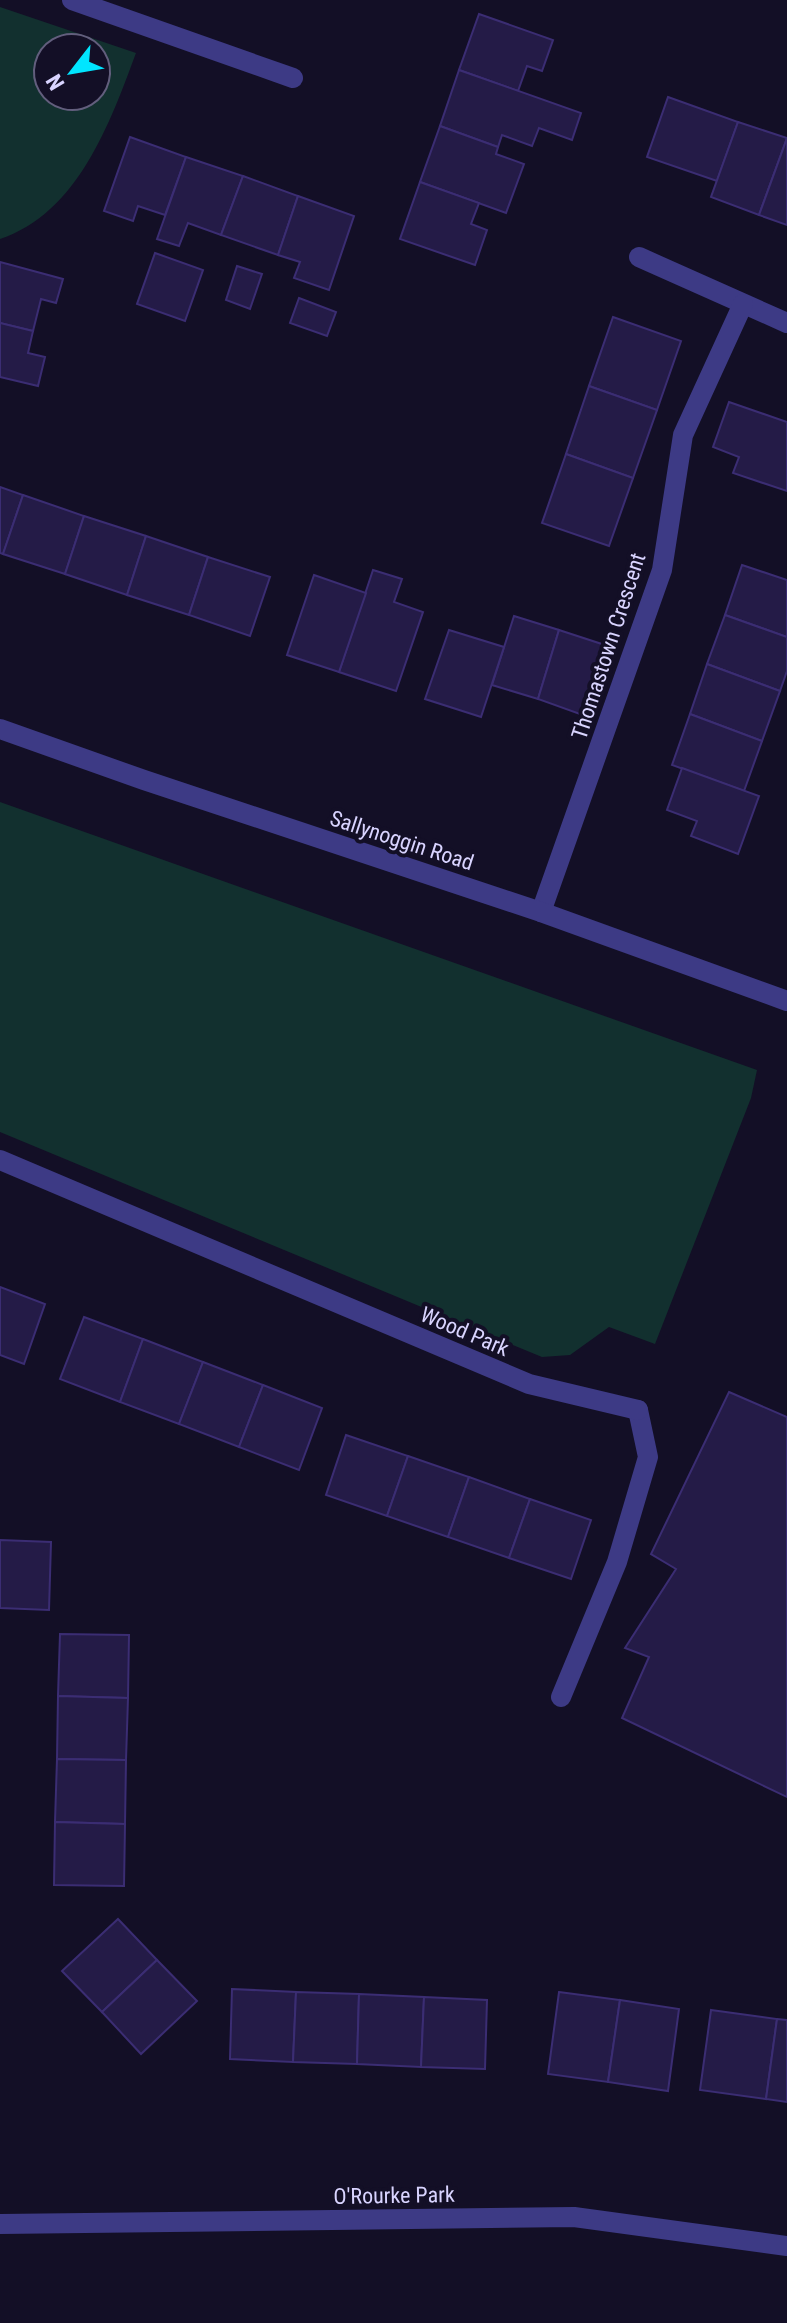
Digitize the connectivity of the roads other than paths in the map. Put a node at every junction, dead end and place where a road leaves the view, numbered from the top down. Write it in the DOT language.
graph roads {
  1 [pos="72,0"];
  2 [pos="293,78"];
  3 [pos="639,257"];
  4 [pos="743,304"];
  5 [pos="787,323"];
  6 [pos="0,729"];
  7 [pos="541,912"];
  8 [pos="787,1001"];
  9 [pos="0,1160"];
  10 [pos="561,1697"];
  11 [pos="0,2224"];
  12 [pos="787,2246"];
  1 -- 2 [label="street"];
  3 -- 4 [label="street"];
  4 -- 5 [label="street"];
  4 -- 7 [label="street, Thomastown Crescent"];
  6 -- 7 [label="street, Sallynoggin Road"];
  7 -- 8 [label="street, Sallynoggin Road"];
  9 -- 10 [label="street, Wood Park"];
  11 -- 12 [label="street, O'Rourke Park"];
}
